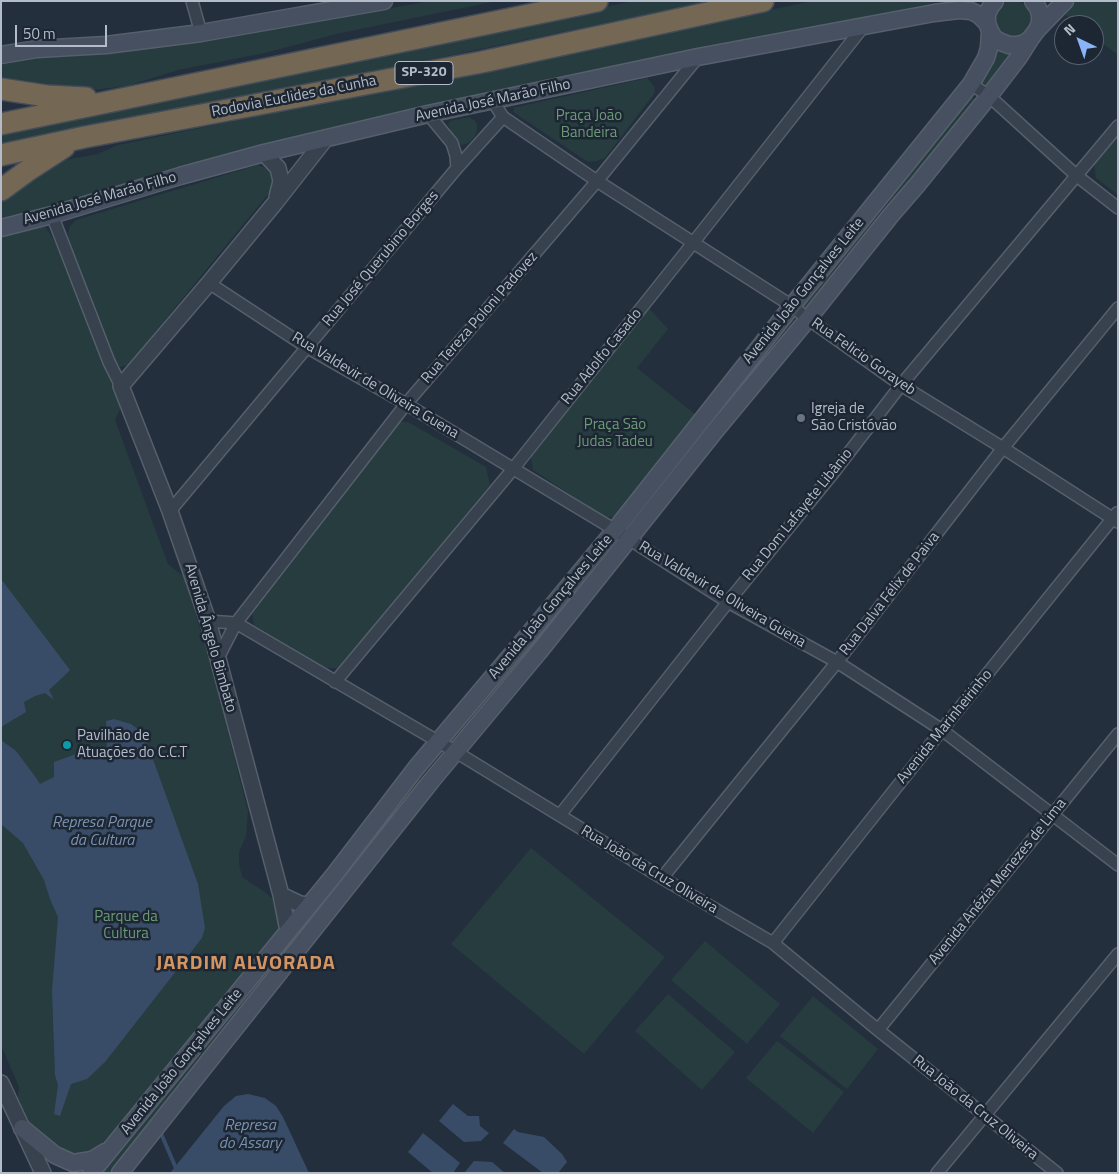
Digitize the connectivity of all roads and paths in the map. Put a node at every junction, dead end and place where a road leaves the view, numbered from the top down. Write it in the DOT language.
graph roads {
  1 [pos="192,1"];
  2 [pos="384,1"];
  3 [pos="597,1"];
  4 [pos="763,1"];
  5 [pos="994,1"];
  6 [pos="1033,1"];
  7 [pos="1064,1"];
  8 [pos="337,6"];
  9 [pos="863,27"];
  10 [pos="989,27"];
  11 [pos="201,33"];
  12 [pos="1034,34"];
  13 [pos="1,55"];
  14 [pos="698,57"];
  15 [pos="971,84"];
  16 [pos="1,89"];
  17 [pos="989,96"];
  18 [pos="114,100"];
  19 [pos="492,100"];
  20 [pos="428,114"];
  21 [pos="503,117"];
  22 [pos="1,124"];
  23 [pos="1118,126"];
  24 [pos="85,137"];
  25 [pos="326,138"];
  26 [pos="264,153"];
  27 [pos="1,155"];
  28 [pos="457,168"];
  29 [pos="1077,176"];
  30 [pos="597,181"];
  31 [pos="1,190"];
  32 [pos="876,202"];
  33 [pos="275,203"];
  34 [pos="1118,208"];
  35 [pos="891,214"];
  36 [pos="52,215"];
  37 [pos="1,228"];
  38 [pos="693,243"];
  39 [pos="209,283"];
  40 [pos="792,306"];
  41 [pos="1118,308"];
  42 [pos="808,319"];
  43 [pos="308,348"];
  44 [pos="901,385"];
  45 [pos="121,386"];
  46 [pos="406,404"];
  47 [pos="701,420"];
  48 [pos="715,431"];
  49 [pos="1003,448"];
  50 [pos="513,469"];
  51 [pos="170,511"];
  52 [pos="1116,517"];
  53 [pos="615,530"];
  54 [pos="628,540"];
  55 [pos="728,602"];
  56 [pos="208,621"];
  57 [pos="236,623"];
  58 [pos="524,640"];
  59 [pos="538,653"];
  60 [pos="218,658"];
  61 [pos="837,662"];
  62 [pos="335,682"];
  63 [pos="942,730"];
  64 [pos="1118,734"];
  65 [pos="438,742"];
  66 [pos="456,752"];
  67 [pos="416,768"];
  68 [pos="432,780"];
  69 [pos="560,815"];
  70 [pos="1052,816"];
  71 [pos="1118,866"];
  72 [pos="662,878"];
  73 [pos="281,896"];
  74 [pos="309,905"];
  75 [pos="288,931"];
  76 [pos="773,943"];
  77 [pos="1118,954"];
  78 [pos="878,1030"];
  79 [pos="1,1083"];
  80 [pos="984,1114"];
  81 [pos="22,1128"];
  82 [pos="112,1148"];
  83 [pos="43,1173"];
  84 [pos="92,1173"];
  85 [pos="120,1173"];
  86 [pos="937,1173"];
  87 [pos="1057,1173"];
  1 -- 11 [label="street"];
  2 -- 8 [label="main road"];
  3 -- 18 [label="highway, SP-320"];
  4 -- 24 [label="highway, Rodovia Euclides da Cunha / SP-320"];
  5 -- 10 [label="main road, Avenida João Gonçalves Leite"];
  6 -- 12 [label="main road"];
  7 -- 12 [label="main road"];
  8 -- 11 [label="main road"];
  9 -- 10 [label="main road, Avenida José Marão Filho"];
  9 -- 14 [label="main road, Avenida José Marão Filho"];
  9 -- 38 [label="street, Rua Adolfo Casado"];
  10 -- 12 [label="main road, Avenida José Marão Filho"];
  10 -- 15 [label="main road, Avenida João Gonçalves Leite"];
  11 -- 13 [label="main road"];
  12 -- 17 [label="main road, Avenida João Gonçalves Leite"];
  14 -- 19 [label="main road, Avenida José Marão Filho"];
  14 -- 30 [label="street, Rua Tereza Poloni Padovez"];
  15 -- 17 [label="street"];
  15 -- 32 [label="main road, Avenida João Gonçalves Leite"];
  16 -- 18 [label="highway"];
  17 -- 29 [label="street"];
  17 -- 35 [label="main road, Avenida João Gonçalves Leite"];
  18 -- 22 [label="highway, SP-320"];
  19 -- 20 [label="main road, Avenida José Marão Filho"];
  19 -- 21 [label="street, Rua Felicio Gorayeb"];
  20 -- 25 [label="main road, Avenida José Marão Filho"];
  20 -- 28 [label="street"];
  21 -- 28 [label="street, Rua José Querubino Borges"];
  21 -- 30 [label="street, Rua Felicio Gorayeb"];
  23 -- 29 [label="street, Rua Dom Lafayete Libânio"];
  24 -- 27 [label="highway, Rodovia Euclides da Cunha / SP-320"];
  24 -- 31 [label="highway"];
  25 -- 26 [label="main road, Avenida José Marão Filho"];
  25 -- 33 [label="street"];
  26 -- 33 [label="street"];
  26 -- 36 [label="main road, Avenida José Marão Filho"];
  28 -- 43 [label="street, Rua José Querubino Borges"];
  29 -- 34 [label="street"];
  29 -- 44 [label="street, Rua Dom Lafayete Libânio"];
  30 -- 38 [label="street, Rua Felicio Gorayeb"];
  30 -- 46 [label="street, Rua Tereza Poloni Padovez"];
  32 -- 35 [label="main road"];
  32 -- 40 [label="main road, Avenida João Gonçalves Leite"];
  33 -- 39 [label="street"];
  35 -- 42 [label="main road, Avenida João Gonçalves Leite"];
  36 -- 37 [label="main road, Avenida José Marão Filho"];
  36 -- 45 [label="street, Avenida Ângelo Bimbato"];
  38 -- 40 [label="street, Rua Felicio Gorayeb"];
  38 -- 50 [label="street, Rua Adolfo Casado"];
  39 -- 43 [label="street, Rua Valdevir de Oliveira Guena"];
  39 -- 45 [label="street"];
  40 -- 42 [label="street, Rua Felicio Gorayeb"];
  40 -- 47 [label="main road, Avenida João Gonçalves Leite"];
  41 -- 49 [label="street, Rua Dalva Félix de Paiva"];
  42 -- 44 [label="street, Rua Felicio Gorayeb"];
  42 -- 48 [label="main road, Avenida João Gonçalves Leite"];
  43 -- 46 [label="street, Rua Valdevir de Oliveira Guena"];
  43 -- 51 [label="street, Rua José Querubino Borges"];
  44 -- 49 [label="street, Rua Felicio Gorayeb"];
  44 -- 55 [label="street, Rua Dom Lafayete Libânio"];
  45 -- 51 [label="street, Avenida Ângelo Bimbato"];
  46 -- 50 [label="street, Rua Valdevir de Oliveira Guena"];
  46 -- 57 [label="street, Rua Tereza Poloni Padovez"];
  47 -- 48 [label="main road"];
  47 -- 53 [label="main road, Avenida João Gonçalves Leite"];
  48 -- 54 [label="main road, Avenida João Gonçalves Leite"];
  49 -- 52 [label="street, Rua Felicio Gorayeb"];
  49 -- 61 [label="street, Rua Dalva Félix de Paiva"];
  50 -- 53 [label="street, Rua Valdevir de Oliveira Guena"];
  50 -- 62 [label="street, Rua Adolfo Casado"];
  51 -- 56 [label="street, Avenida Ângelo Bimbato"];
  52 -- 63 [label="street, Avenida Marinheirinho"];
  53 -- 54 [label="street, Rua Valdevir de Oliveira Guena"];
  53 -- 58 [label="main road, Avenida João Gonçalves Leite"];
  54 -- 55 [label="street, Rua Valdevir de Oliveira Guena"];
  54 -- 59 [label="main road, Avenida João Gonçalves Leite"];
  55 -- 61 [label="street, Rua Valdevir de Oliveira Guena"];
  55 -- 69 [label="street, Rua Dom Lafayete Libânio"];
  56 -- 57 [label="street, Rua João da Cruz Oliveira"];
  56 -- 60 [label="street, Avenida Ângelo Bimbato"];
  57 -- 60 [label="street, Rua Tereza Poloni Padovez"];
  57 -- 62 [label="street, Rua João da Cruz Oliveira"];
  58 -- 59 [label="main road"];
  58 -- 65 [label="main road, Avenida João Gonçalves Leite"];
  59 -- 66 [label="main road, Avenida João Gonçalves Leite"];
  60 -- 73 [label="street, Avenida Ângelo Bimbato"];
  61 -- 63 [label="street, Rua Valdevir de Oliveira Guena"];
  61 -- 72 [label="street, Rua Dalva Félix de Paiva"];
  62 -- 65 [label="street, Rua João da Cruz Oliveira"];
  63 -- 70 [label="street, Rua Valdevir de Oliveira Guena"];
  63 -- 76 [label="street, Avenida Marinheirinho"];
  64 -- 70 [label="street, Avenida Anézia Menezes de Lima"];
  65 -- 66 [label="street, Rua João da Cruz Oliveira"];
  65 -- 67 [label="main road, Avenida João Gonçalves Leite"];
  66 -- 68 [label="main road, Avenida João Gonçalves Leite"];
  66 -- 69 [label="street, Rua João da Cruz Oliveira"];
  67 -- 68 [label="main road"];
  67 -- 74 [label="main road, Avenida João Gonçalves Leite"];
  68 -- 85 [label="main road, Avenida João Gonçalves Leite"];
  69 -- 72 [label="street, Rua João da Cruz Oliveira"];
  70 -- 71 [label="street, Rua Valdevir de Oliveira Guena"];
  70 -- 78 [label="street, Avenida Anézia Menezes de Lima"];
  72 -- 76 [label="street, Rua João da Cruz Oliveira"];
  73 -- 74 [label="street"];
  73 -- 75 [label="street, Avenida Ângelo Bimbato"];
  74 -- 75 [label="main road, Avenida João Gonçalves Leite"];
  75 -- 82 [label="main road, Avenida João Gonçalves Leite"];
  76 -- 78 [label="street, Rua João da Cruz Oliveira"];
  77 -- 80 [label="street"];
  78 -- 80 [label="street, Rua João da Cruz Oliveira"];
  79 -- 81 [label="street"];
  80 -- 86 [label="street"];
  80 -- 87 [label="street, Rua João da Cruz Oliveira"];
  81 -- 82 [label="main road"];
  81 -- 83 [label="street"];
  82 -- 84 [label="main road, Avenida João Gonçalves Leite"];
}
